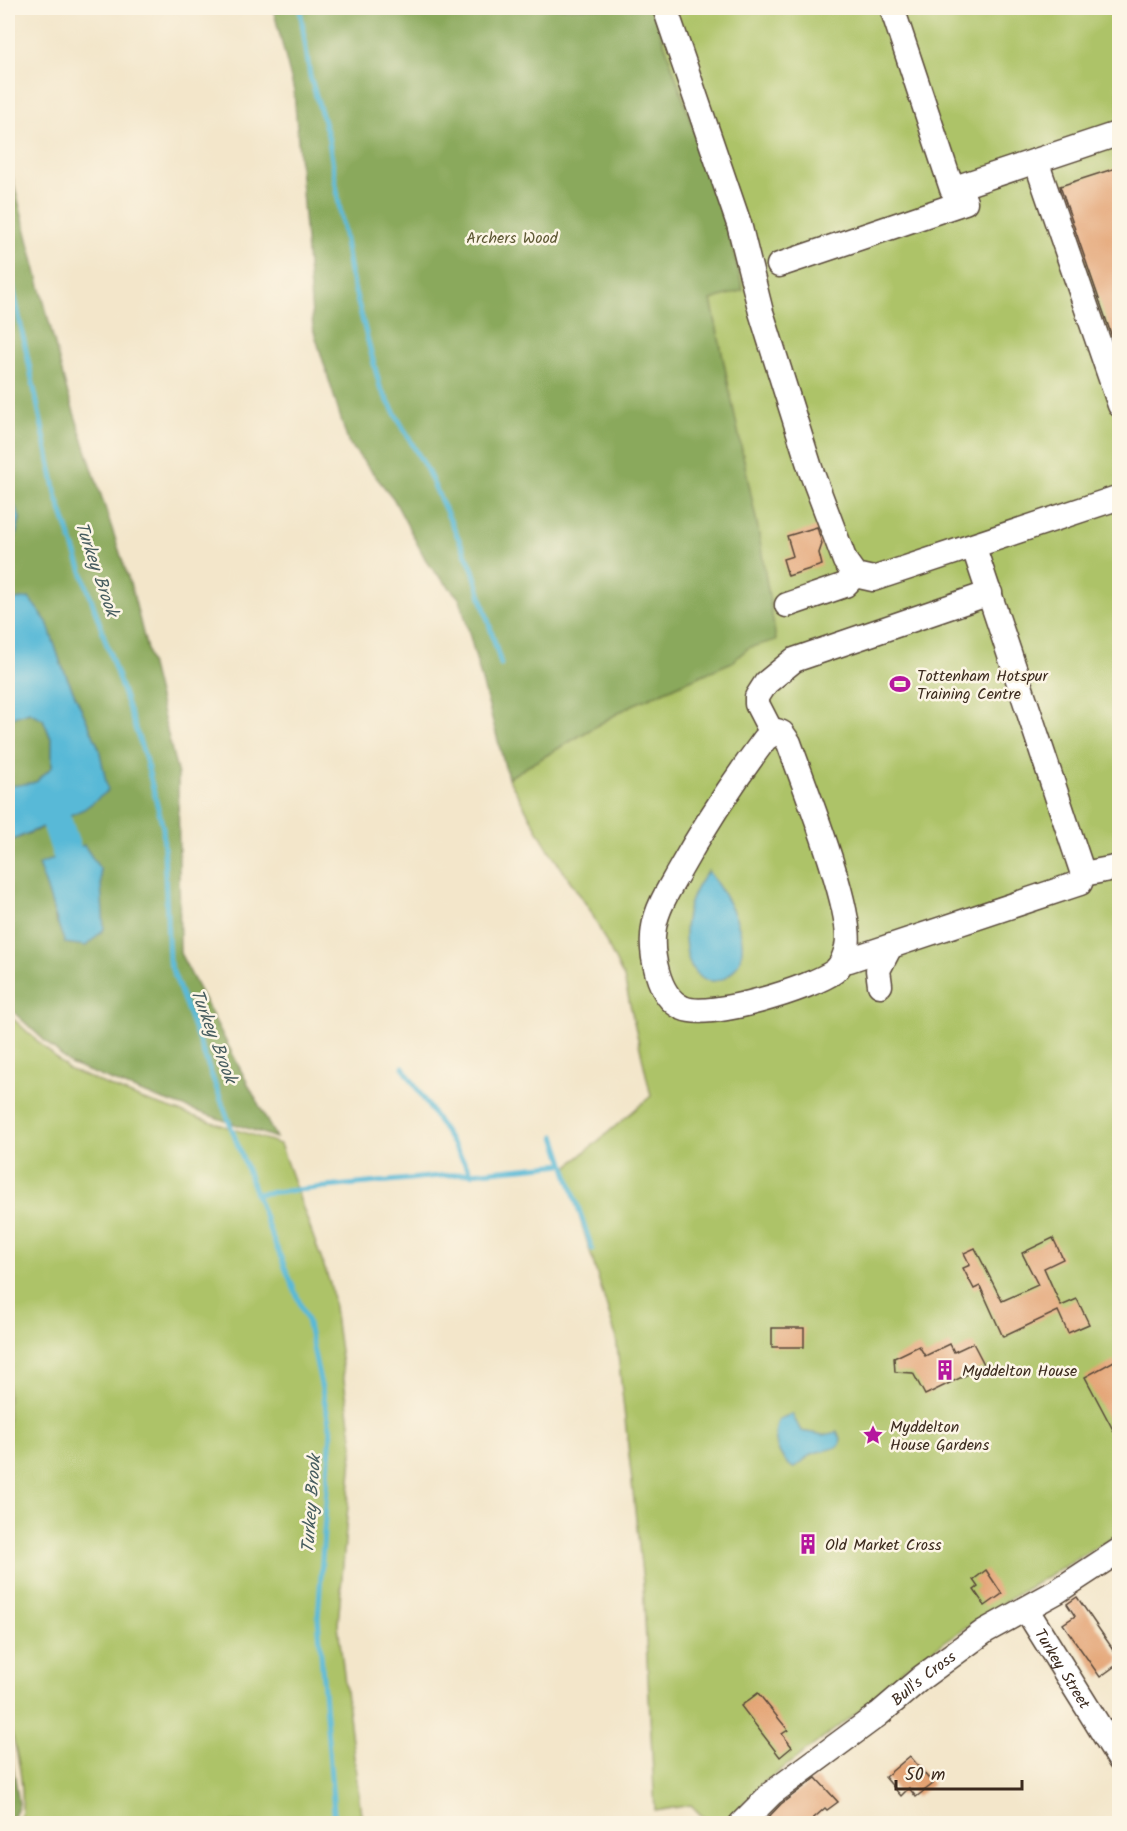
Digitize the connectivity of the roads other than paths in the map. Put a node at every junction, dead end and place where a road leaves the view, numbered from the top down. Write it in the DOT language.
graph roads {
  1 [pos="665,8"];
  2 [pos="892,8"];
  3 [pos="1119,133"];
  4 [pos="1036,161"];
  5 [pos="959,186"];
  6 [pos="779,265"];
  7 [pos="1119,405"];
  8 [pos="1119,497"];
  9 [pos="974,548"];
  10 [pos="855,575"];
  11 [pos="990,593"];
  12 [pos="787,604"];
  13 [pos="772,733"];
  14 [pos="1119,867"];
  15 [pos="1083,874"];
  16 [pos="890,947"];
  17 [pos="844,959"];
  18 [pos="880,985"];
  19 [pos="1119,1550"];
  20 [pos="1026,1609"];
  21 [pos="1119,1760"];
  22 [pos="741,1824"];
  1 -- 10 [label="street"];
  2 -- 5 [label="street"];
  3 -- 4 [label="street"];
  4 -- 5 [label="street"];
  4 -- 7 [label="street"];
  5 -- 6 [label="street"];
  8 -- 9 [label="street"];
  9 -- 10 [label="street"];
  9 -- 11 [label="street"];
  10 -- 12 [label="street"];
  11 -- 13 [label="street"];
  11 -- 15 [label="street"];
  13 -- 17 [label="street"];
  13 -- 17 [label="street"];
  14 -- 15 [label="street"];
  15 -- 16 [label="street"];
  16 -- 17 [label="street"];
  16 -- 18 [label="street"];
  19 -- 20 [label="street, Bull's Cross"];
  20 -- 21 [label="street, Turkey Street"];
  20 -- 22 [label="street, Bull's Cross"];
}
